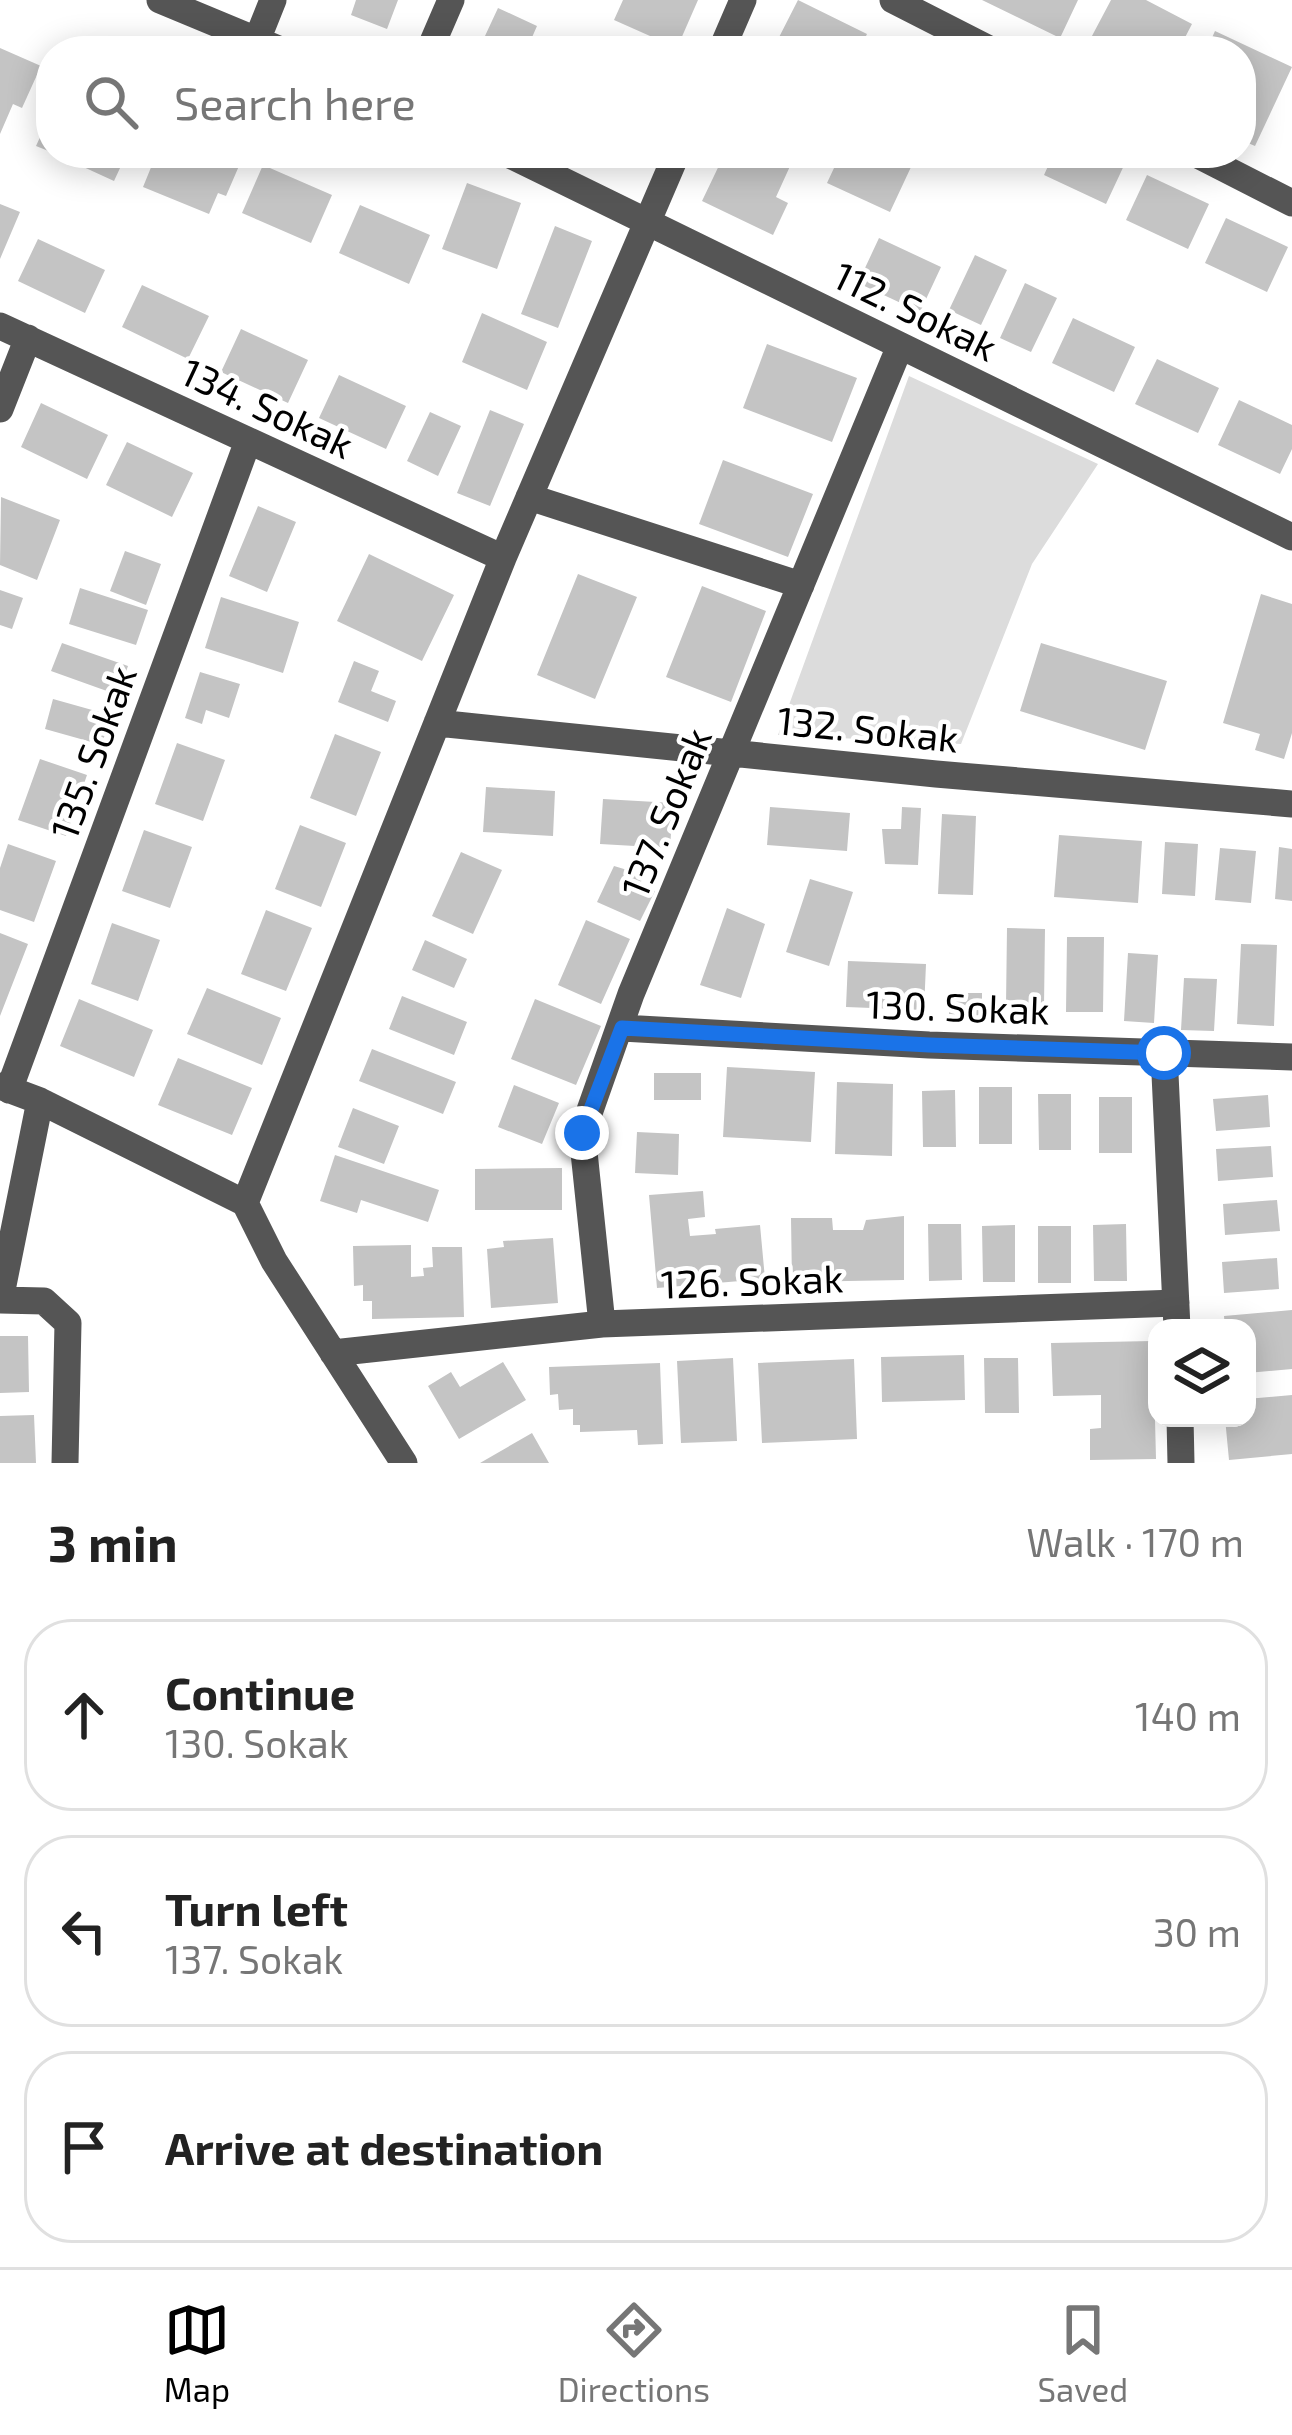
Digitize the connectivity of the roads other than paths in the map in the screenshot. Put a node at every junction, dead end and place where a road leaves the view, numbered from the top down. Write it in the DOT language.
graph roads {
  1 [pos="160,0"];
  2 [pos="273,0"];
  3 [pos="451,0"];
  4 [pos="742,0"];
  5 [pos="892,0"];
  6 [pos="246,36"];
  7 [pos="271,36"];
  8 [pos="435,36"];
  9 [pos="727,36"];
  10 [pos="963,36"];
  11 [pos="536,168"];
  12 [pos="671,168"];
  13 [pos="1223,168"];
  14 [pos="1292,203"];
  15 [pos="647,223"];
  16 [pos="0,326"];
  17 [pos="28,338"];
  18 [pos="900,346"];
  19 [pos="0,409"];
  20 [pos="248,441"];
  21 [pos="529,497"];
  22 [pos="1292,537"];
  23 [pos="503,558"];
  24 [pos="800,586"];
  25 [pos="437,723"];
  26 [pos="731,753"];
  27 [pos="1292,804"];
  28 [pos="622,1028"];
  29 [pos="1164,1053"];
  30 [pos="1292,1057"];
  31 [pos="4,1088"];
  32 [pos="40,1101"];
  33 [pos="244,1203"];
  34 [pos="0,1300"];
  35 [pos="1176,1316"];
  36 [pos="602,1324"];
  37 [pos="333,1353"];
  38 [pos="1180,1427"];
  39 [pos="65,1463"];
  40 [pos="404,1463"];
  41 [pos="1181,1463"];
  1 -- 6 [label="street"];
  2 -- 7 [label="street"];
  3 -- 8 [label="street"];
  4 -- 9 [label="street"];
  5 -- 10 [label="street"];
  11 -- 15 [label="street, 112. Sokak"];
  12 -- 15 [label="street"];
  13 -- 14 [label="street"];
  15 -- 18 [label="street, 112. Sokak"];
  15 -- 21 [label="street"];
  16 -- 17 [label="street, 134. Sokak"];
  17 -- 19 [label="street"];
  17 -- 20 [label="street, 134. Sokak"];
  18 -- 22 [label="street, 112. Sokak"];
  18 -- 24 [label="street, 137. Sokak"];
  20 -- 23 [label="street, 134. Sokak"];
  20 -- 31 [label="street, 135. Sokak"];
  21 -- 23 [label="street"];
  21 -- 24 [label="street"];
  23 -- 25 [label="street"];
  24 -- 26 [label="street, 137. Sokak"];
  25 -- 26 [label="street, 132. Sokak"];
  25 -- 33 [label="street"];
  26 -- 27 [label="street, 132. Sokak"];
  26 -- 28 [label="street, 137. Sokak"];
  28 -- 29 [label="street, 130. Sokak"];
  28 -- 36 [label="street, 137. Sokak"];
  29 -- 30 [label="street, 130. Sokak"];
  29 -- 35 [label="street"];
  31 -- 32 [label="street"];
  32 -- 33 [label="street"];
  32 -- 34 [label="street"];
  33 -- 37 [label="street"];
  34 -- 39 [label="street"];
  35 -- 36 [label="street, 126. Sokak"];
  36 -- 37 [label="street, 126. Sokak"];
  37 -- 40 [label="street"];
  38 -- 41 [label="street"];
}
